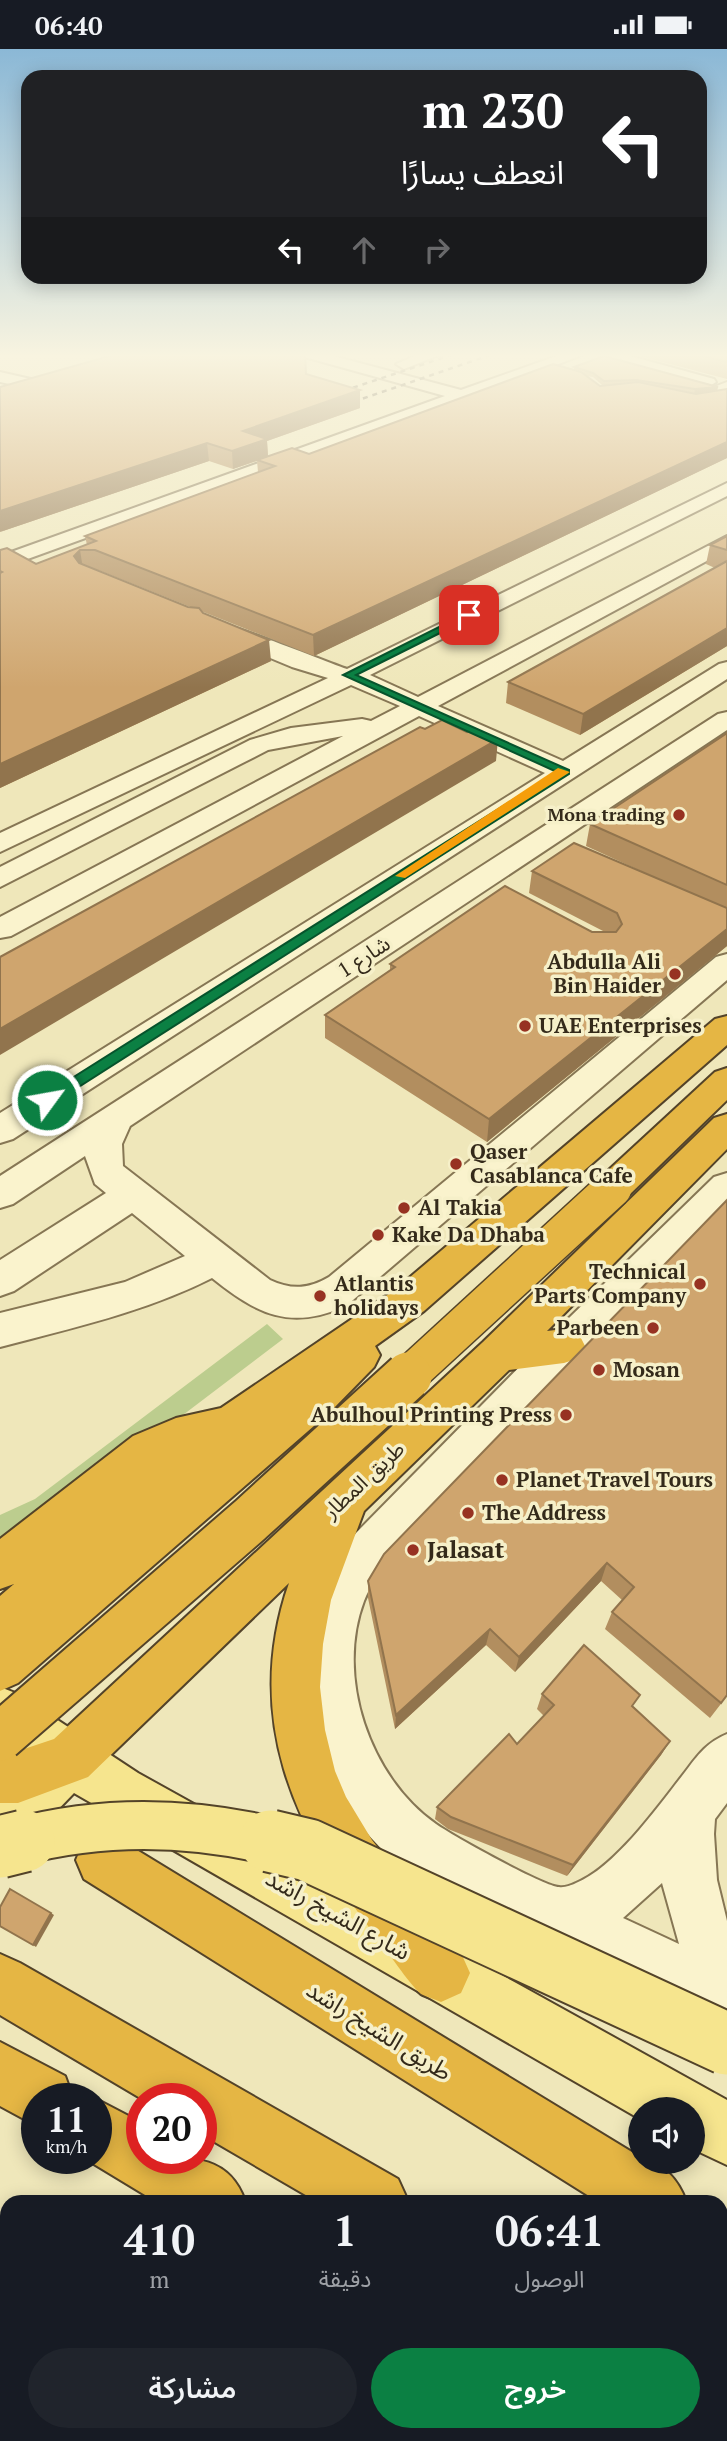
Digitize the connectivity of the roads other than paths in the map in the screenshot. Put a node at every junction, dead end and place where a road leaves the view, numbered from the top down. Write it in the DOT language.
graph roads {
  1 [pos="245,465"];
  2 [pos="255,465"];
  3 [pos="311,465"];
  4 [pos="727,489"];
  5 [pos="669,515"];
  6 [pos="713,528"];
  7 [pos="8,556"];
  8 [pos="54,562"];
  9 [pos="26,575"];
  10 [pos="214,627"];
  11 [pos="463,644"];
  12 [pos="727,669"];
  13 [pos="348,675"];
  14 [pos="418,706"];
  15 [pos="727,720"];
  16 [pos="372,731"];
  17 [pos="565,772"];
  18 [pos="0,844"];
  19 [pos="0,879"];
  20 [pos="0,929"];
  21 [pos="0,953"];
  22 [pos="727,964"];
  23 [pos="727,1027"];
  24 [pos="727,1080"];
  25 [pos="118,1117"];
  26 [pos="727,1127"];
  27 [pos="0,1130"];
  28 [pos="727,1187"];
  29 [pos="0,1194"];
  30 [pos="133,1194"];
  31 [pos="215,1259"];
  32 [pos="0,1280"];
  33 [pos="410,1300"];
  34 [pos="0,1329"];
  35 [pos="564,1346"];
  36 [pos="498,1354"];
  37 [pos="231,1425"];
  38 [pos="349,1493"];
  39 [pos="10,1554"];
  40 [pos="0,1627"];
  41 [pos="0,1666"];
  42 [pos="0,1712"];
  43 [pos="0,1737"];
  44 [pos="70,1759"];
  45 [pos="727,1760"];
  46 [pos="0,1777"];
  47 [pos="689,1810"];
  48 [pos="0,1831"];
  49 [pos="0,1847"];
  50 [pos="103,1860"];
  51 [pos="556,1916"];
  52 [pos="441,1973"];
  53 [pos="0,1983"];
  54 [pos="727,1988"];
  55 [pos="727,1997"];
  56 [pos="727,2044"];
  57 [pos="0,2072"];
  58 [pos="172,2083"];
  59 [pos="21,2084"];
  60 [pos="661,2097"];
  61 [pos="217,2109"];
  62 [pos="705,2122"];
  63 [pos="727,2134"];
  64 [pos="112,2140"];
  65 [pos="203,2195"];
  66 [pos="366,2195"];
  67 [pos="644,2195"];
  1 -- 7 [label="street"];
  2 -- 7 [label="street"];
  3 -- 8 [label="street"];
  4 -- 5 [label="street"];
  5 -- 6 [label="street"];
  5 -- 13 [label="street"];
  6 -- 11 [label="street"];
  6 -- 14 [label="street"];
  7 -- 8 [label="street"];
  8 -- 9 [label="street"];
  10 -- 13 [label="street"];
  12 -- 17 [label="street"];
  13 -- 14 [label="street"];
  13 -- 18 [label="street"];
  14 -- 16 [label="street"];
  14 -- 17 [label="street"];
  15 -- 25 [label="street, شارع 1"];
  16 -- 19 [label="street"];
  16 -- 20 [label="street"];
  16 -- 21 [label="street"];
  17 -- 27 [label="street"];
  22 -- 31 [label="street"];
  23 -- 33 [label="highway"];
  24 -- 43 [label="highway, bridge"];
  25 -- 29 [label="street, شارع 1"];
  25 -- 30 [label="street"];
  26 -- 36 [label="highway, طريق المطار"];
  28 -- 35 [label="street"];
  30 -- 31 [label="street"];
  30 -- 32 [label="street"];
  31 -- 34 [label="street"];
  33 -- 37 [label="highway"];
  33 -- 41 [label="highway"];
  35 -- 36 [label="highway"];
  35 -- 51 [label="street"];
  36 -- 38 [label="highway, طريق المطار"];
  37 -- 39 [label="highway"];
  37 -- 40 [label="highway"];
  38 -- 44 [label="highway, طريق المطار"];
  38 -- 52 [label="highway"];
  42 -- 44 [label="main road, شارع الشيخ راشد"];
  44 -- 46 [label="highway"];
  44 -- 48 [label="main road, طريق المطار"];
  44 -- 52 [label="main road, شارع الشيخ راشد"];
  45 -- 47 [label="street"];
  47 -- 51 [label="street"];
  47 -- 54 [label="street"];
  49 -- 56 [label="main road, bridge"];
  50 -- 67 [label="highway, طريق الشيخ راشد"];
  51 -- 55 [label="street"];
  52 -- 60 [label="main road, شارع الشيخ راشد"];
  53 -- 58 [label="highway"];
  57 -- 59 [label="highway"];
  61 -- 66 [label="highway"];
  62 -- 63 [label="main road"];
  64 -- 65 [label="highway"];
}
